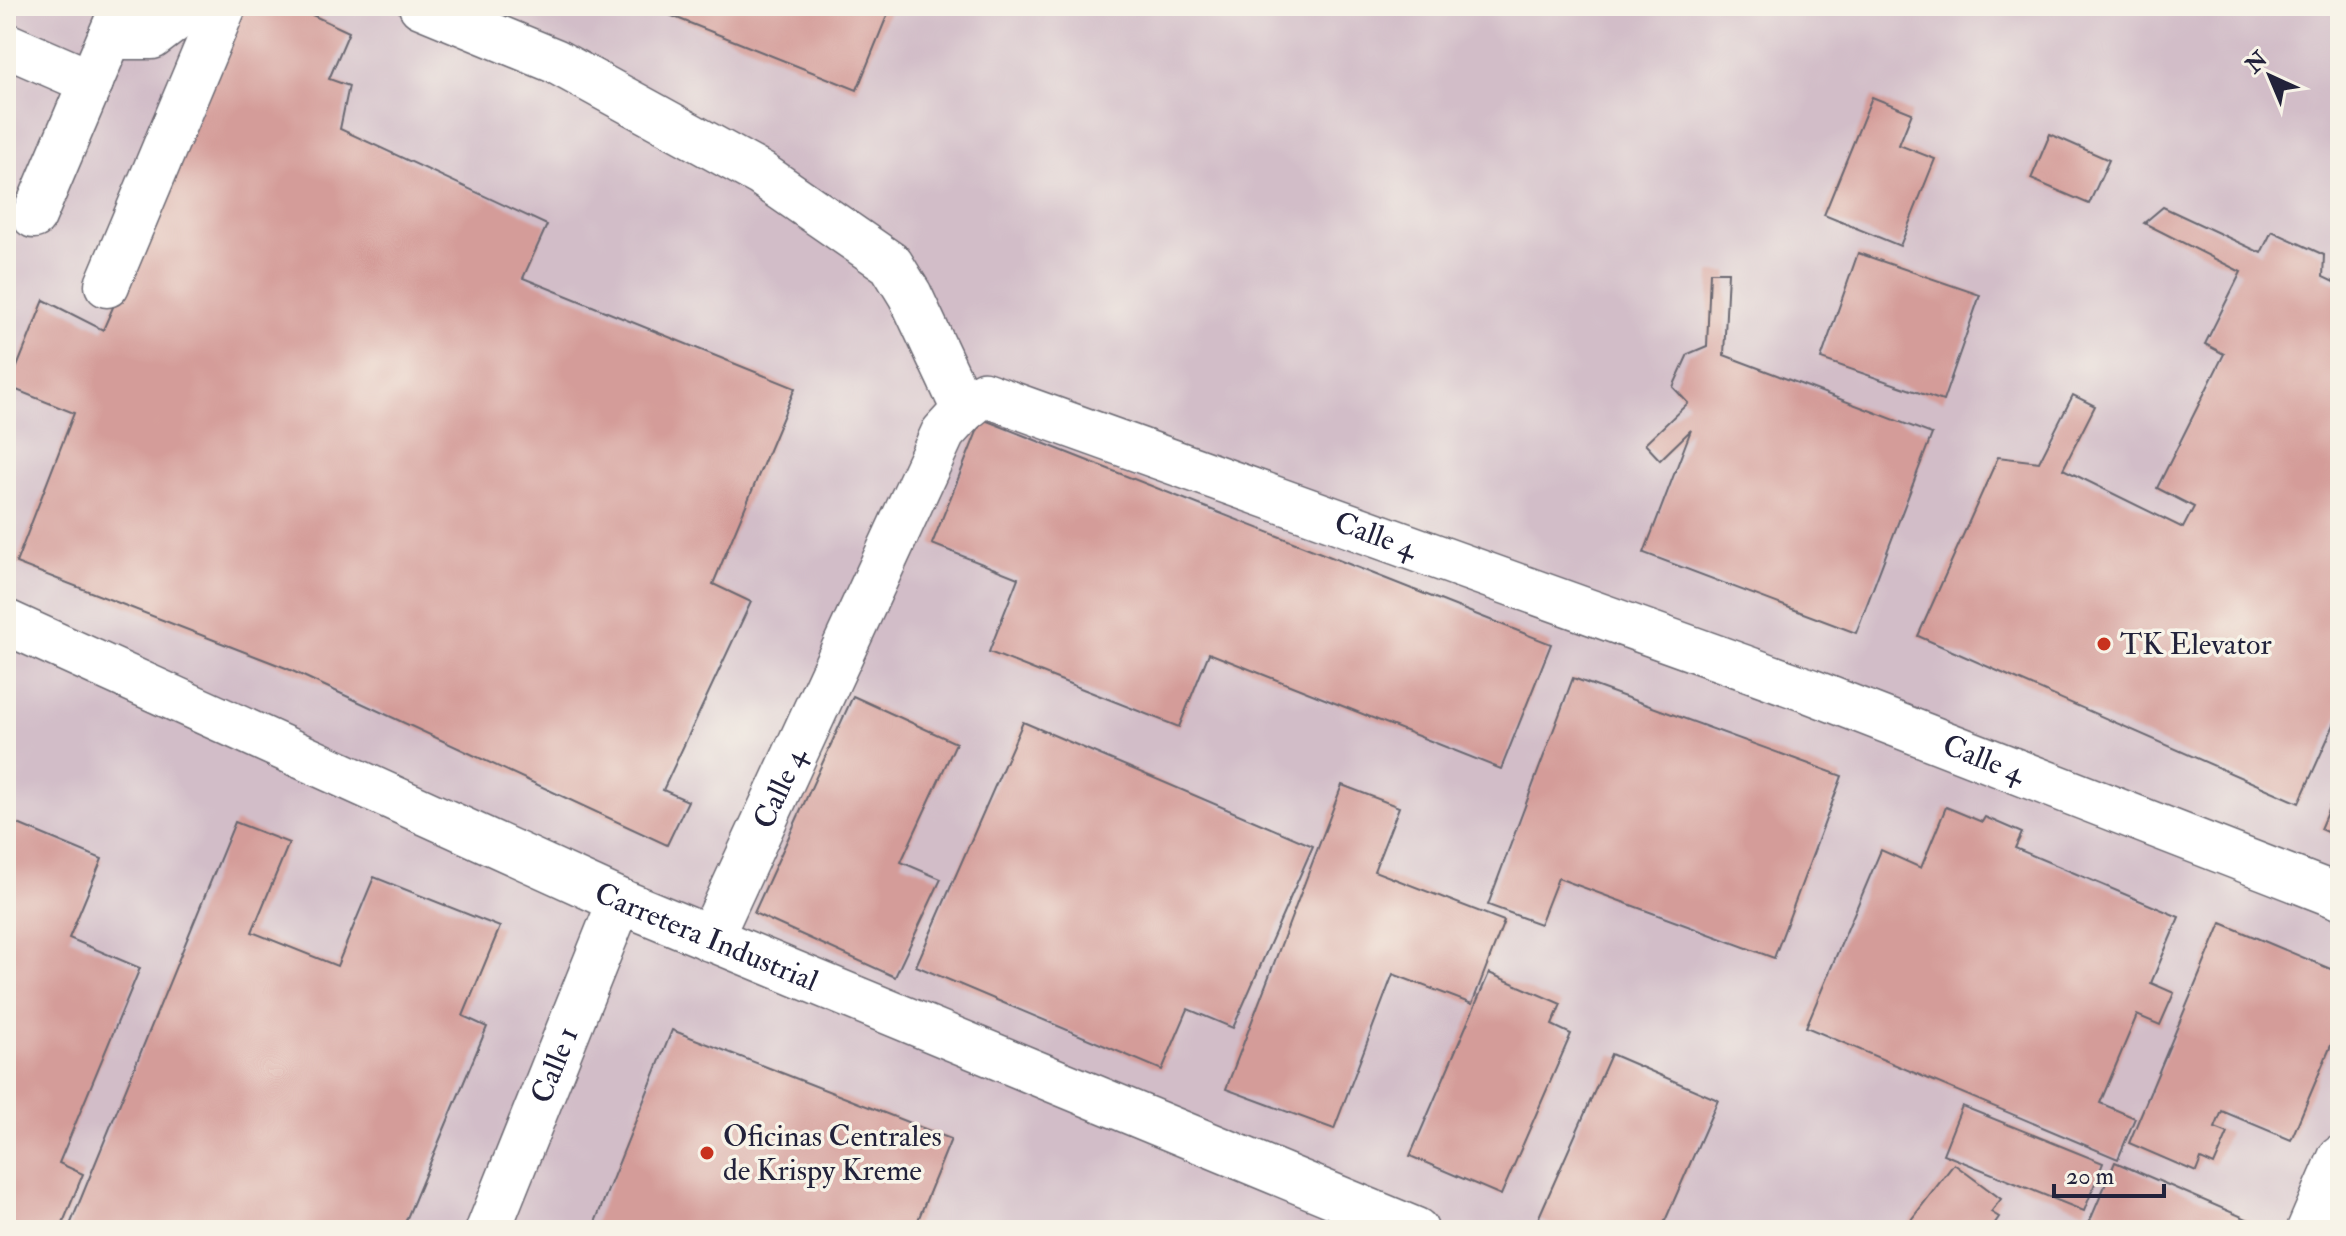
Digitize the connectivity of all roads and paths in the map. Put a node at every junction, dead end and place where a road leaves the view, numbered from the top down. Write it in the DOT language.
graph roads {
  1 [pos="193,6"];
  2 [pos="224,6"];
  3 [pos="421,6"];
  4 [pos="117,22"];
  5 [pos="6,45"];
  6 [pos="91,82"];
  7 [pos="34,216"];
  8 [pos="107,285"];
  9 [pos="964,410"];
  10 [pos="6,622"];
  11 [pos="2340,897"];
  12 [pos="620,901"];
  13 [pos="710,939"];
  14 [pos="2340,1158"];
  15 [pos="488,1230"];
  16 [pos="1416,1230"];
  17 [pos="2309,1230"];
  1 -- 4 [label="street"];
  2 -- 8 [label="street"];
  3 -- 9 [label="street"];
  4 -- 6 [label="street"];
  5 -- 6 [label="street"];
  6 -- 7 [label="street"];
  9 -- 11 [label="street, Calle 4"];
  9 -- 13 [label="street, Calle 4"];
  10 -- 12 [label="street, Carretera Industrial"];
  12 -- 13 [label="street, Carretera Industrial"];
  12 -- 15 [label="street, Calle 1"];
  13 -- 16 [label="street, Carretera Industrial"];
  14 -- 17 [label="street"];
}
